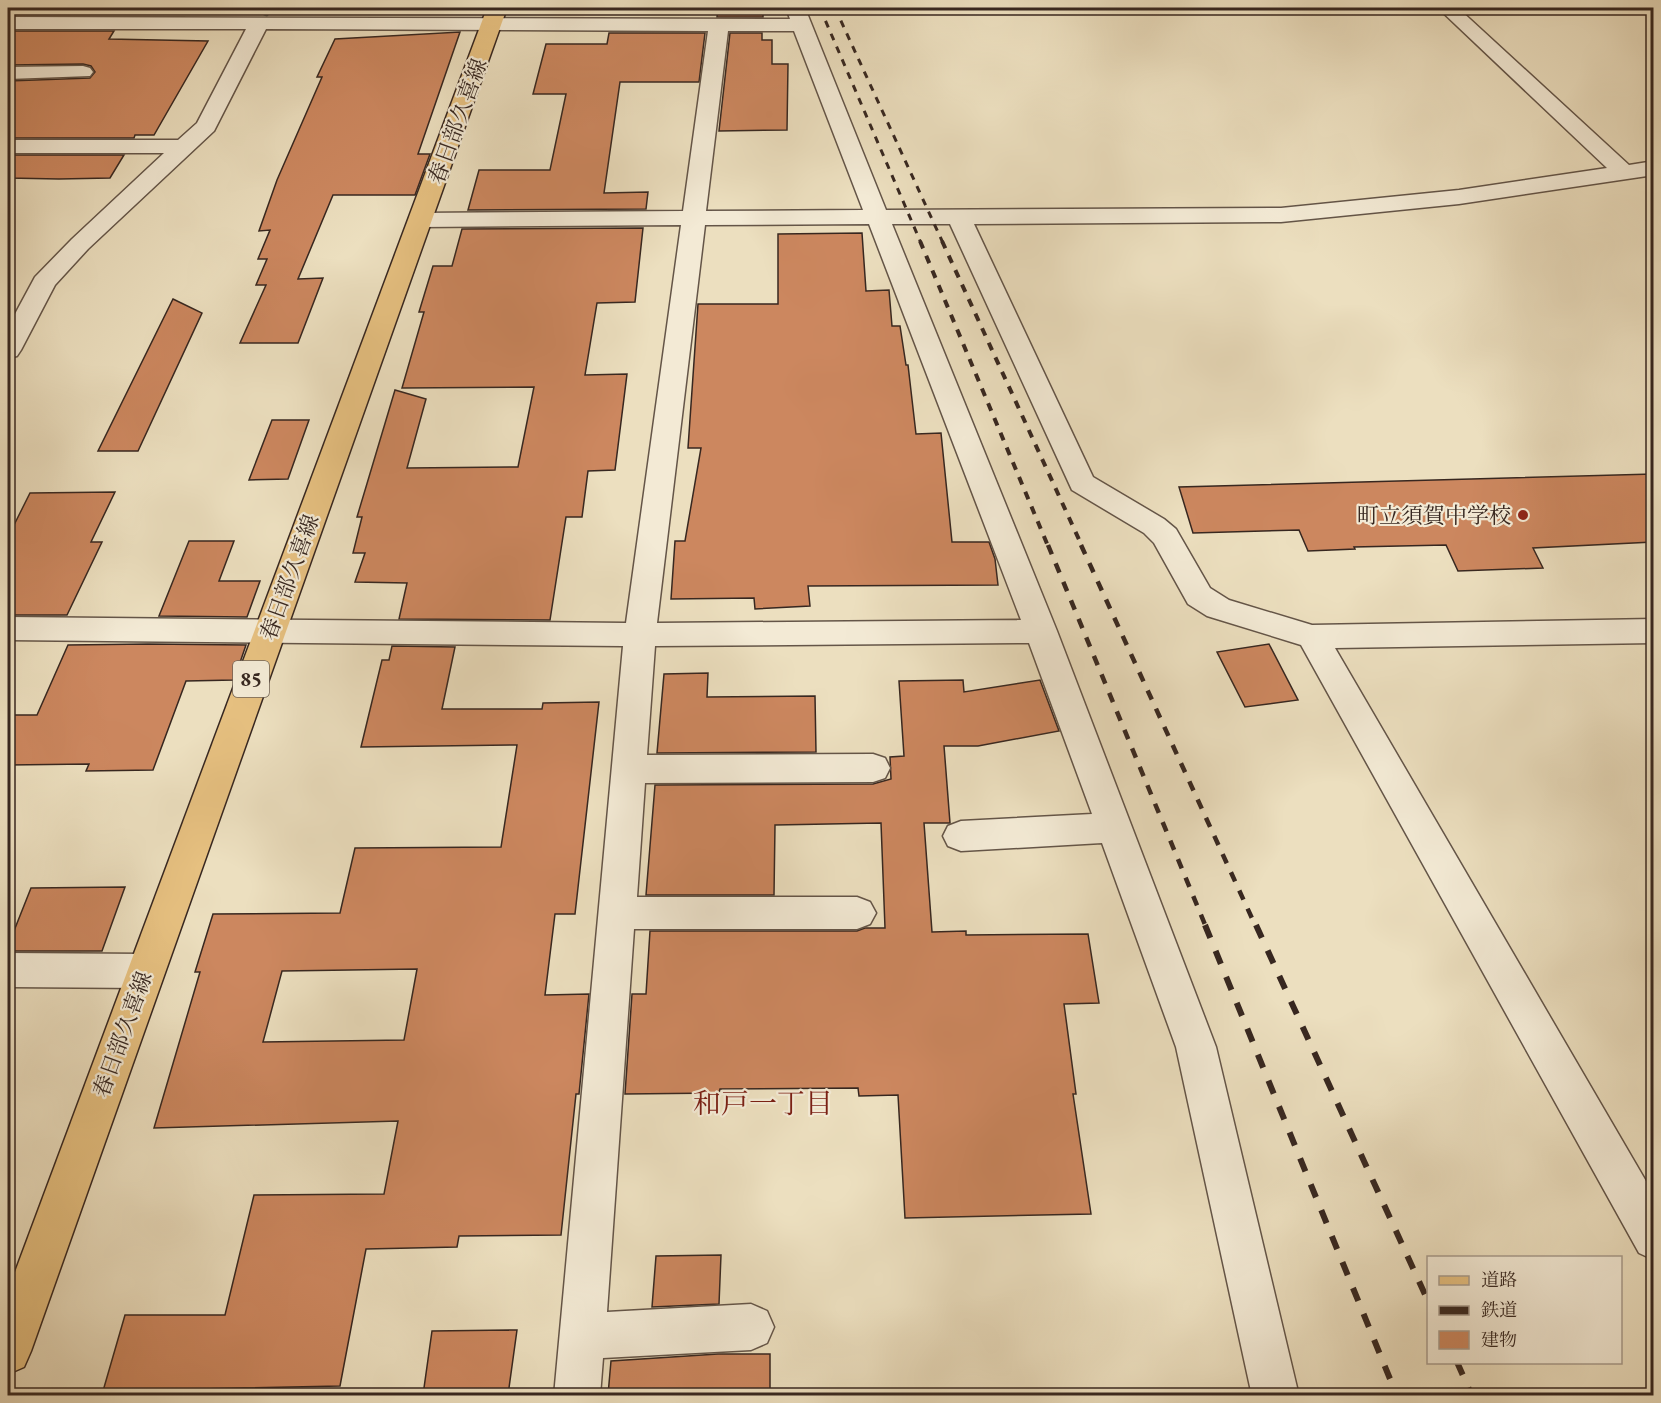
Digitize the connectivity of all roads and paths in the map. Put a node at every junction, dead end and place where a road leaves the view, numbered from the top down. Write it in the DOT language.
graph roads {
  1 [pos="1447,8"];
  2 [pos="494,16"];
  3 [pos="798,16"];
  4 [pos="8,23"];
  5 [pos="48,24"];
  6 [pos="258,24"];
  7 [pos="719,25"];
  8 [pos="35,39"];
  9 [pos="21,56"];
  10 [pos="8,72"];
  11 [pos="83,72"];
  12 [pos="8,146"];
  13 [pos="184,147"];
  14 [pos="1653,168"];
  15 [pos="1624,172"];
  16 [pos="876,218"];
  17 [pos="960,219"];
  18 [pos="422,220"];
  19 [pos="694,220"];
  20 [pos="8,350"];
  21 [pos="8,629"];
  22 [pos="1041,631"];
  23 [pos="1653,631"];
  24 [pos="269,632"];
  25 [pos="640,635"];
  26 [pos="1312,637"];
  27 [pos="873,768"];
  28 [pos="629,769"];
  29 [pos="1114,828"];
  30 [pos="962,837"];
  31 [pos="617,913"];
  32 [pos="857,913"];
  33 [pos="8,970"];
  34 [pos="145,971"];
  35 [pos="1651,1228"];
  36 [pos="751,1327"];
  37 [pos="582,1336"];
  38 [pos="8,1351"];
  39 [pos="577,1395"];
  40 [pos="1276,1395"];
  1 -- 15 [label="street"];
  2 -- 6 [label="street"];
  2 -- 7 [label="street"];
  2 -- 18 [label="main road, 春日部久喜線 / 85"];
  3 -- 7 [label="street"];
  3 -- 16 [label="street"];
  4 -- 5 [label="street"];
  5 -- 6 [label="street"];
  5 -- 8 [label="street"];
  6 -- 13 [label="street"];
  7 -- 19 [label="street"];
  9 -- 10 [label="street"];
  10 -- 11 [label="street"];
  12 -- 13 [label="street"];
  13 -- 20 [label="street"];
  14 -- 15 [label="street"];
  15 -- 17 [label="street"];
  16 -- 17 [label="street"];
  16 -- 19 [label="street"];
  16 -- 22 [label="street"];
  17 -- 26 [label="street"];
  18 -- 19 [label="street"];
  18 -- 24 [label="main road, 春日部久喜線 / 85"];
  19 -- 25 [label="street"];
  21 -- 24 [label="street"];
  22 -- 25 [label="street"];
  22 -- 29 [label="street"];
  23 -- 26 [label="street"];
  24 -- 25 [label="street"];
  24 -- 34 [label="main road, 春日部久喜線 / 85"];
  25 -- 28 [label="street"];
  26 -- 35 [label="street"];
  27 -- 28 [label="street"];
  28 -- 31 [label="street"];
  29 -- 30 [label="street"];
  29 -- 40 [label="street"];
  31 -- 32 [label="street"];
  31 -- 37 [label="street"];
  33 -- 34 [label="street"];
  34 -- 38 [label="main road, 春日部久喜線 / 85"];
  36 -- 37 [label="street"];
  37 -- 39 [label="street"];
}
